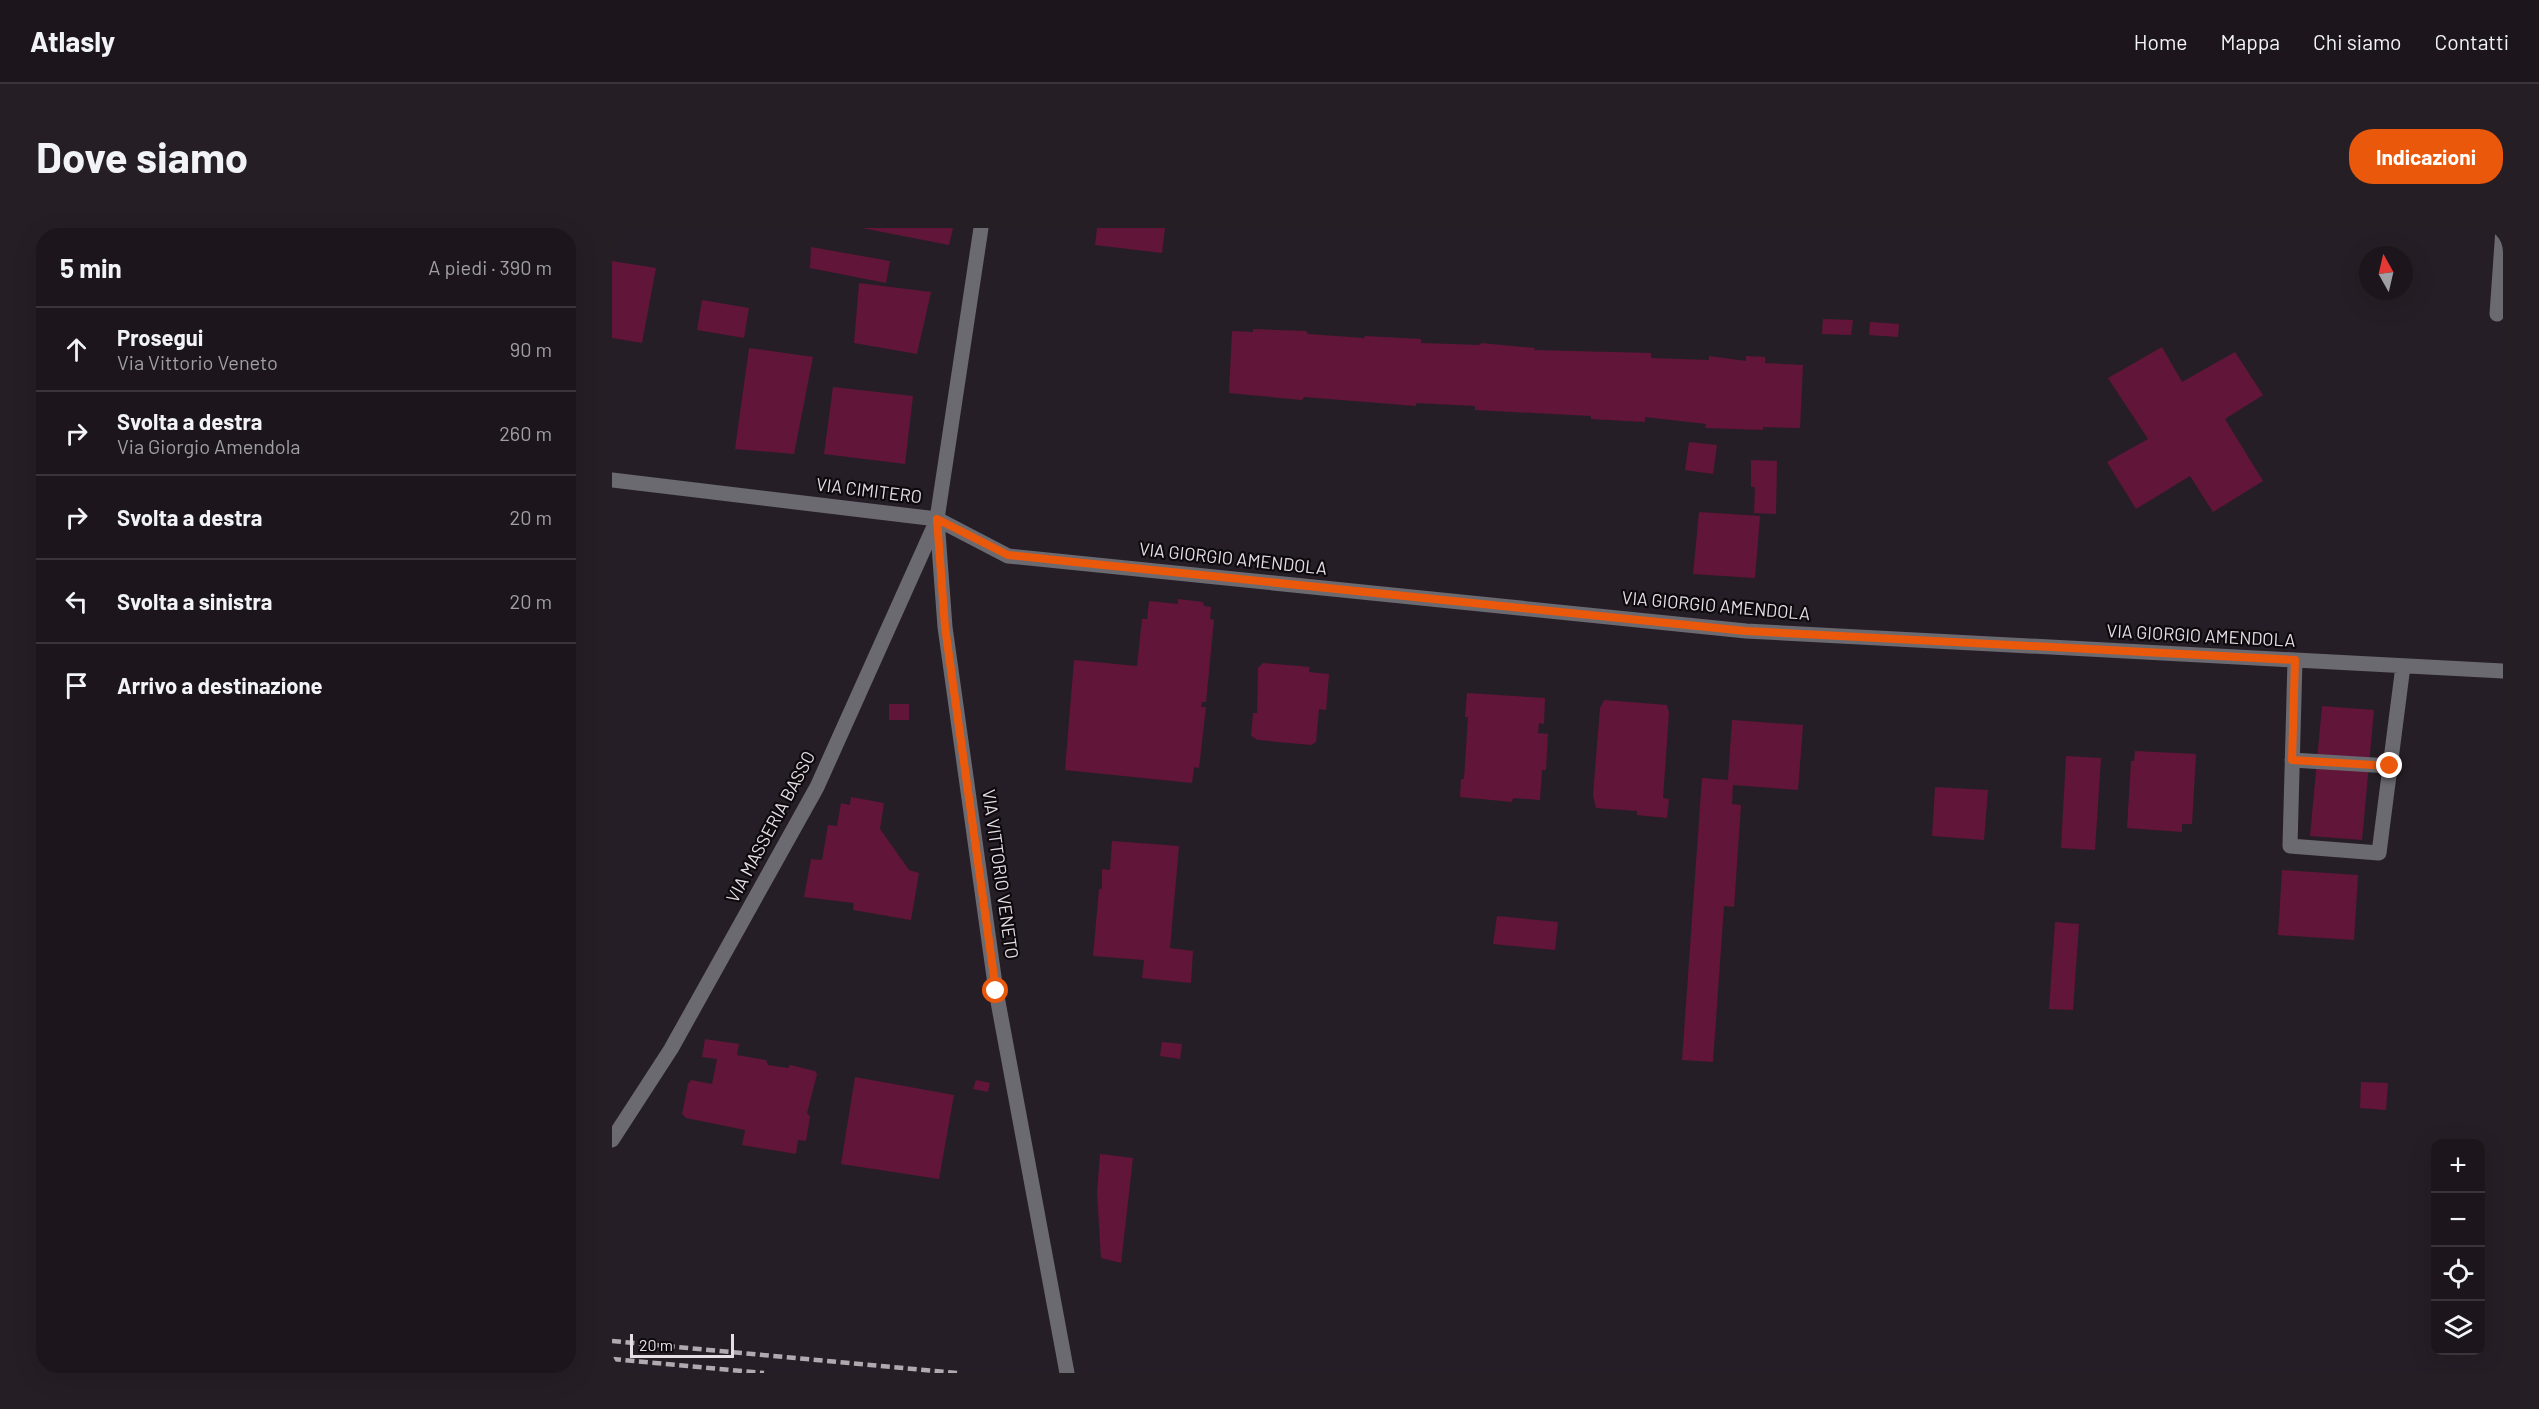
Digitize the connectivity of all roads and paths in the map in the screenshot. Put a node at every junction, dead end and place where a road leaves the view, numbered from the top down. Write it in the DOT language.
graph roads {
  1 [pos="981,228"];
  2 [pos="2503,229"];
  3 [pos="2497,314"];
  4 [pos="612,480"];
  5 [pos="937,519"];
  6 [pos="2295,660"];
  7 [pos="2403,666"];
  8 [pos="2503,671"];
  9 [pos="2292,760"];
  10 [pos="2390,766"];
  11 [pos="612,1140"];
  12 [pos="1067,1373"];
  1 -- 5 [label="street, VIA CIMITERO"];
  2 -- 3 [label="street"];
  4 -- 5 [label="street, VIA CIMITERO"];
  5 -- 6 [label="street, VIA GIORGIO AMENDOLA"];
  5 -- 11 [label="street, VIA MASSERIA BASSO"];
  5 -- 12 [label="street, VIA VITTORIO VENETO"];
  6 -- 7 [label="street, VIA GIORGIO AMENDOLA"];
  6 -- 9 [label="street"];
  7 -- 8 [label="street, VIA GIORGIO AMENDOLA"];
  7 -- 10 [label="street"];
  9 -- 10 [label="street"];
  9 -- 10 [label="street"];
}
